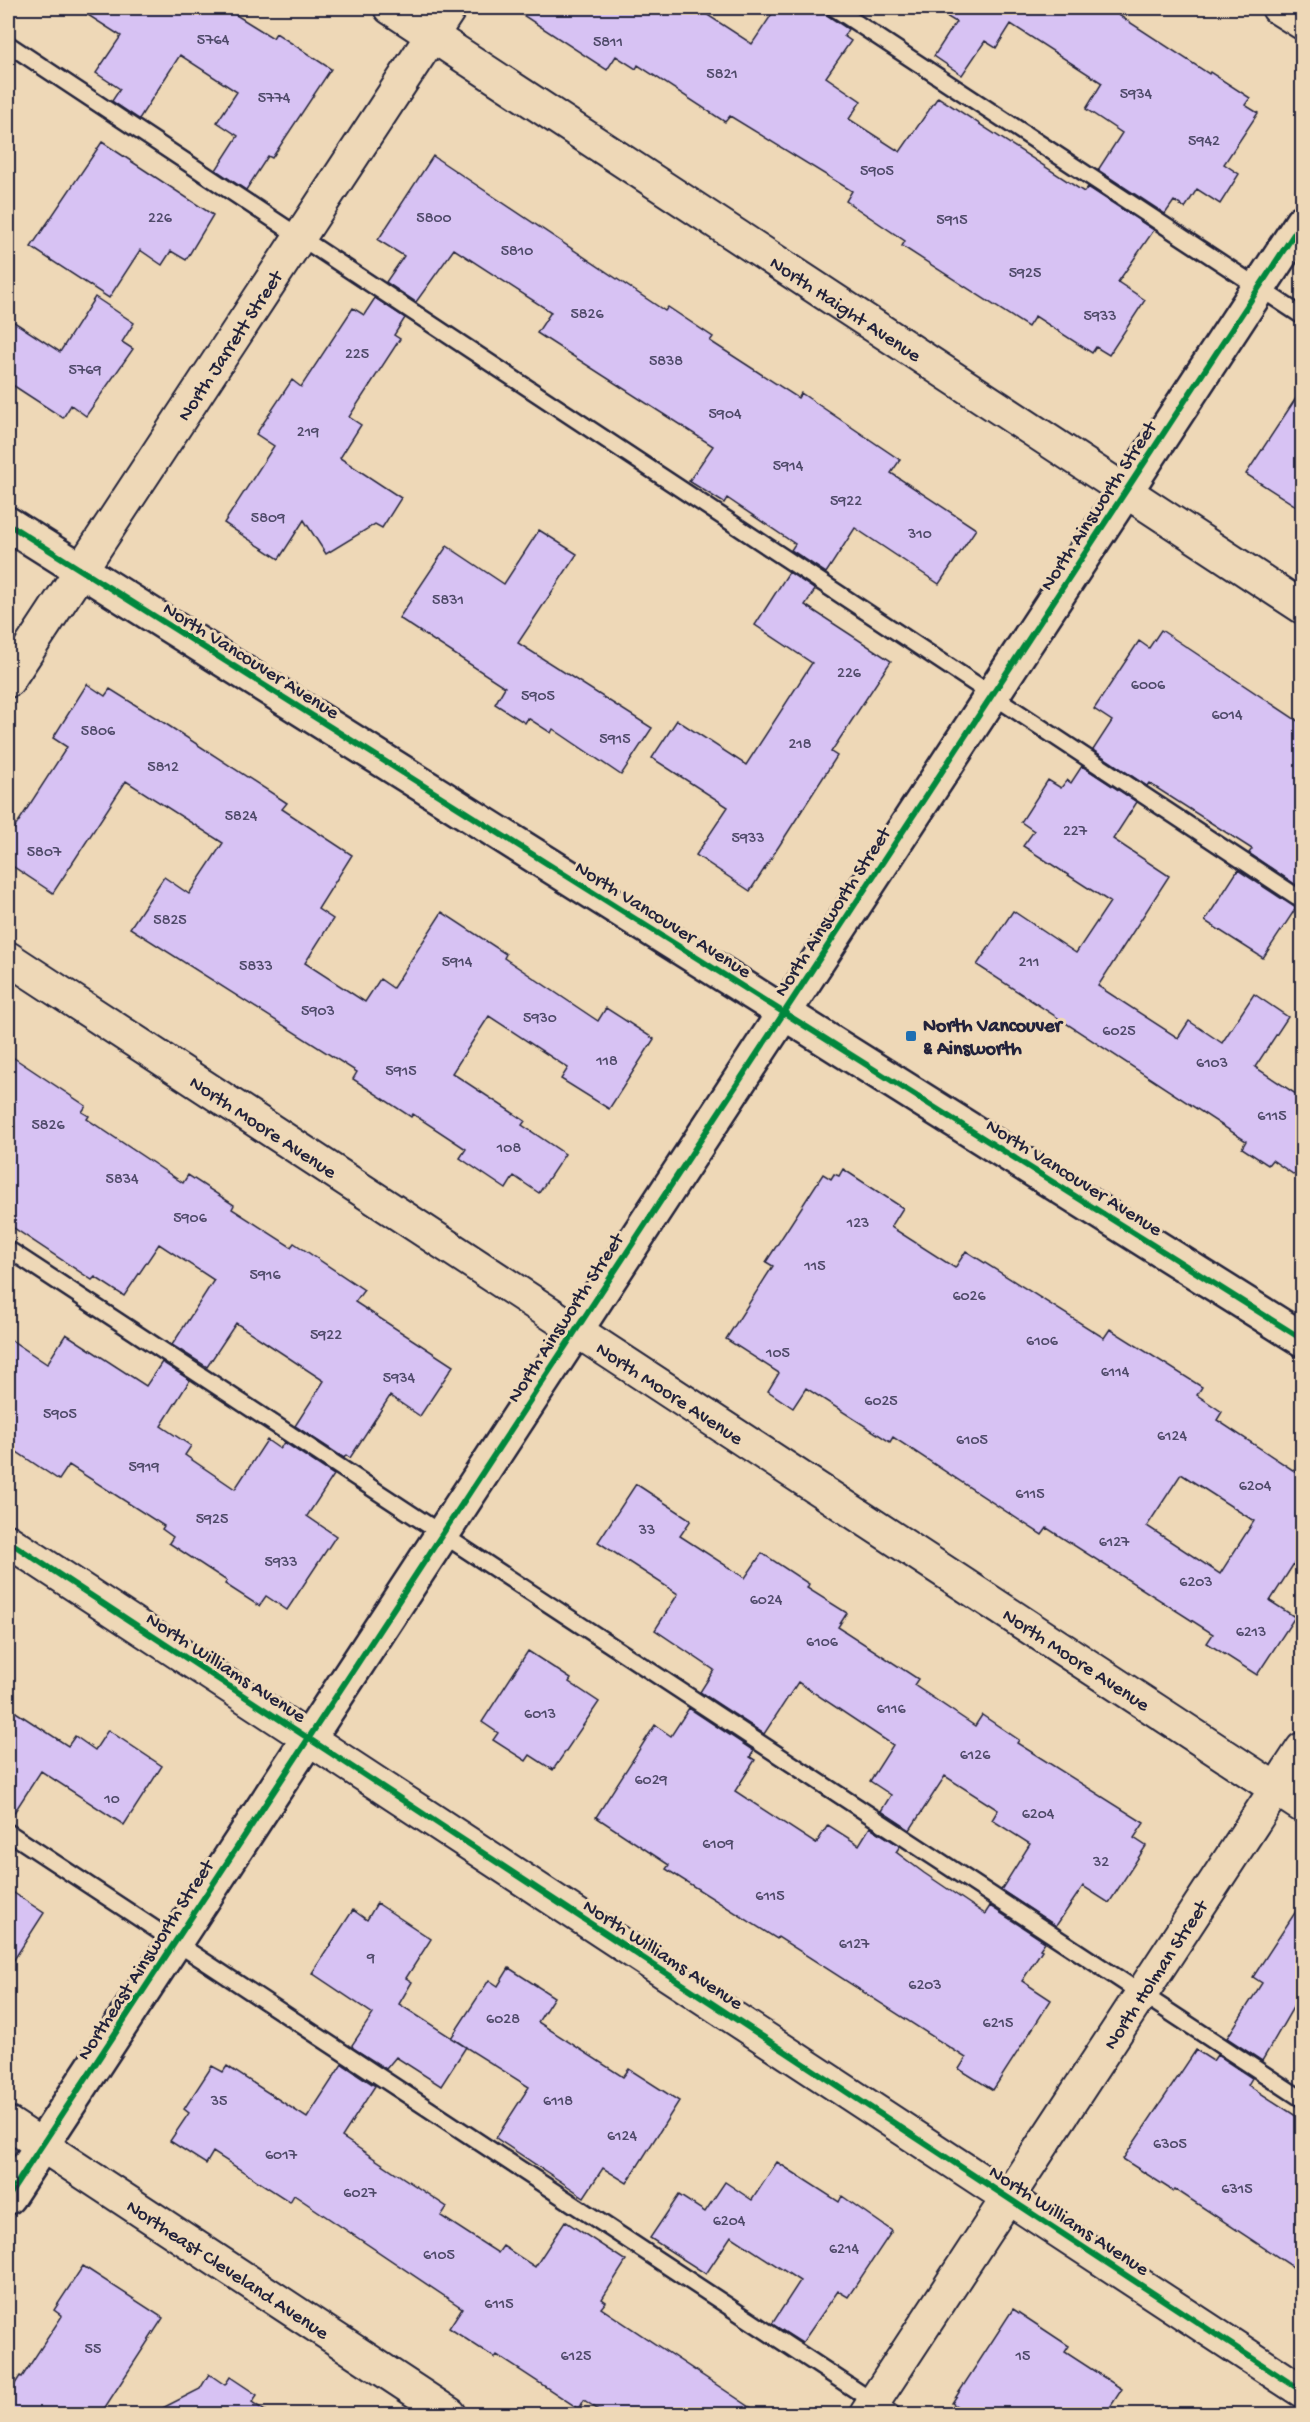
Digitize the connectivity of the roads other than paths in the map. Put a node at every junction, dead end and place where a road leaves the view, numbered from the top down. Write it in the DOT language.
graph roads {
  1 [pos="390,8"];
  2 [pos="450,8"];
  3 [pos="834,8"];
  4 [pos="1278,8"];
  5 [pos="1302,24"];
  6 [pos="432,36"];
  7 [pos="8,44"];
  8 [pos="1302,222"];
  9 [pos="300,237"];
  10 [pos="1259,287"];
  11 [pos="1302,316"];
  12 [pos="1126,491"];
  13 [pos="8,524"];
  14 [pos="81,570"];
  15 [pos="1302,607"];
  16 [pos="8,681"];
  17 [pos="991,696"];
  18 [pos="1302,900"];
  19 [pos="8,958"];
  20 [pos="784,1013"];
  21 [pos="8,1249"];
  22 [pos="576,1330"];
  23 [pos="1302,1339"];
  24 [pos="442,1534"];
  25 [pos="8,1541"];
  26 [pos="307,1739"];
  27 [pos="1302,1749"];
  28 [pos="1276,1789"];
  29 [pos="1302,1806"];
  30 [pos="8,1832"];
  31 [pos="175,1941"];
  32 [pos="1142,1994"];
  33 [pos="1302,2099"];
  34 [pos="8,2123"];
  35 [pos="41,2145"];
  36 [pos="8,2197"];
  37 [pos="1008,2198"];
  38 [pos="1302,2391"];
  39 [pos="877,2411"];
  40 [pos="450,2415"];
  1 -- 6 [label="street, North Haight Avenue"];
  2 -- 6 [label="street, North Jarrett Street"];
  3 -- 10 [label="lane"];
  4 -- 5 [label="street"];
  6 -- 9 [label="street, North Jarrett Street"];
  6 -- 12 [label="street, North Haight Avenue"];
  7 -- 9 [label="lane"];
  8 -- 10 [label="street, North Ainsworth Street"];
  9 -- 14 [label="street, North Jarrett Street"];
  9 -- 17 [label="lane"];
  10 -- 11 [label="lane"];
  10 -- 12 [label="street, North Ainsworth Street"];
  12 -- 15 [label="street, North Haight Avenue"];
  12 -- 17 [label="street, North Ainsworth Street"];
  13 -- 14 [label="street, North Vancouver Avenue"];
  14 -- 16 [label="street, North Jarrett Street"];
  14 -- 20 [label="street, North Vancouver Avenue"];
  17 -- 18 [label="lane"];
  17 -- 20 [label="street, North Ainsworth Street"];
  19 -- 22 [label="street, North Moore Avenue"];
  20 -- 22 [label="street, North Ainsworth Street"];
  20 -- 23 [label="street, North Vancouver Avenue"];
  21 -- 24 [label="lane"];
  22 -- 24 [label="street, North Ainsworth Street"];
  22 -- 28 [label="street, North Moore Avenue"];
  24 -- 26 [label="street, North Ainsworth Street"];
  24 -- 32 [label="lane"];
  25 -- 26 [label="street, North Williams Avenue"];
  26 -- 31 [label="street, Northeast Ainsworth Street"];
  26 -- 37 [label="street, North Williams Avenue"];
  27 -- 28 [label="street, North Holman Street"];
  28 -- 29 [label="street, North Moore Avenue"];
  28 -- 32 [label="street, North Holman Street"];
  30 -- 31 [label="lane"];
  31 -- 35 [label="street, Northeast Ainsworth Street"];
  31 -- 39 [label="lane"];
  32 -- 33 [label="lane"];
  32 -- 37 [label="street, North Holman Street"];
  34 -- 35 [label="street, Northeast Cleveland Avenue"];
  35 -- 36 [label="street, Northeast Ainsworth Street"];
  35 -- 40 [label="street, Northeast Cleveland Avenue"];
  37 -- 38 [label="street, North Williams Avenue"];
  37 -- 39 [label="street, North Holman Street"];
}
